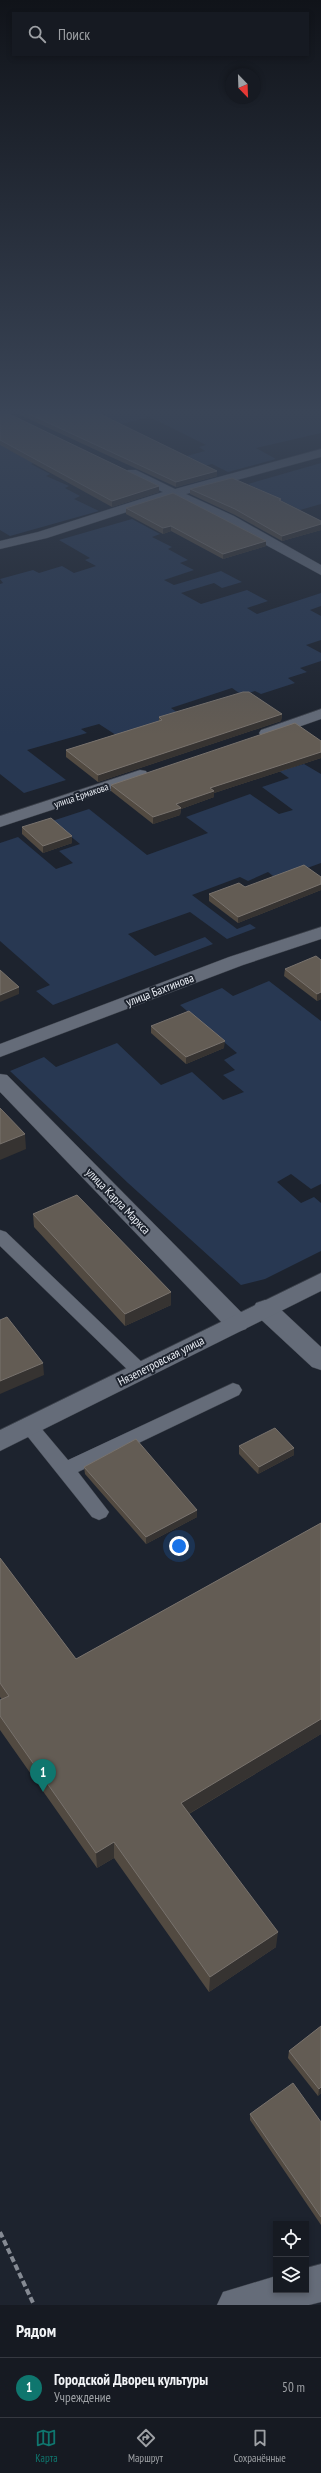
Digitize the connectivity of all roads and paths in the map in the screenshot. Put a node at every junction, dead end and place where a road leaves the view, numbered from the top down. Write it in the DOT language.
graph roads {
  1 [pos="87,521"];
  2 [pos="232,521"];
  3 [pos="0,545"];
  4 [pos="321,571"];
  5 [pos="321,714"];
  6 [pos="254,737"];
  7 [pos="157,770"];
  8 [pos="0,822"];
  9 [pos="321,933"];
  10 [pos="0,1051"];
  11 [pos="0,1080"];
  12 [pos="0,1236"];
  13 [pos="321,1281"];
  14 [pos="265,1309"];
  15 [pos="237,1323"];
  16 [pos="321,1361"];
  17 [pos="140,1371"];
  18 [pos="233,1390"];
  19 [pos="29,1426"];
  20 [pos="0,1441"];
  21 [pos="65,1470"];
  22 [pos="99,1512"];
  23 [pos="0,2232"];
  24 [pos="321,2283"];
  25 [pos="309,2286"];
  26 [pos="282,2293"];
  27 [pos="34,2305"];
  28 [pos="236,2305"];
  1 -- 3 [label="street"];
  2 -- 4 [label="street"];
  5 -- 6 [label="street"];
  7 -- 8 [label="street, улица Ермакова"];
  9 -- 10 [label="street, улица Бахтинова"];
  11 -- 15 [label="street, улица Карла Маркса"];
  12 -- 17 [label="lane"];
  13 -- 14 [label="street, Нязепетровская улица"];
  14 -- 15 [label="street, Нязепетровская улица"];
  14 -- 16 [label="street"];
  15 -- 17 [label="street, Нязепетровская улица"];
  17 -- 19 [label="street, Нязепетровская улица"];
  18 -- 21 [label="lane"];
  19 -- 20 [label="street, Нязепетровская улица"];
  19 -- 21 [label="lane"];
  21 -- 22 [label="lane"];
  23 -- 27 [label="path"];
  24 -- 25 [label="street"];
  26 -- 28 [label="street"];
}
